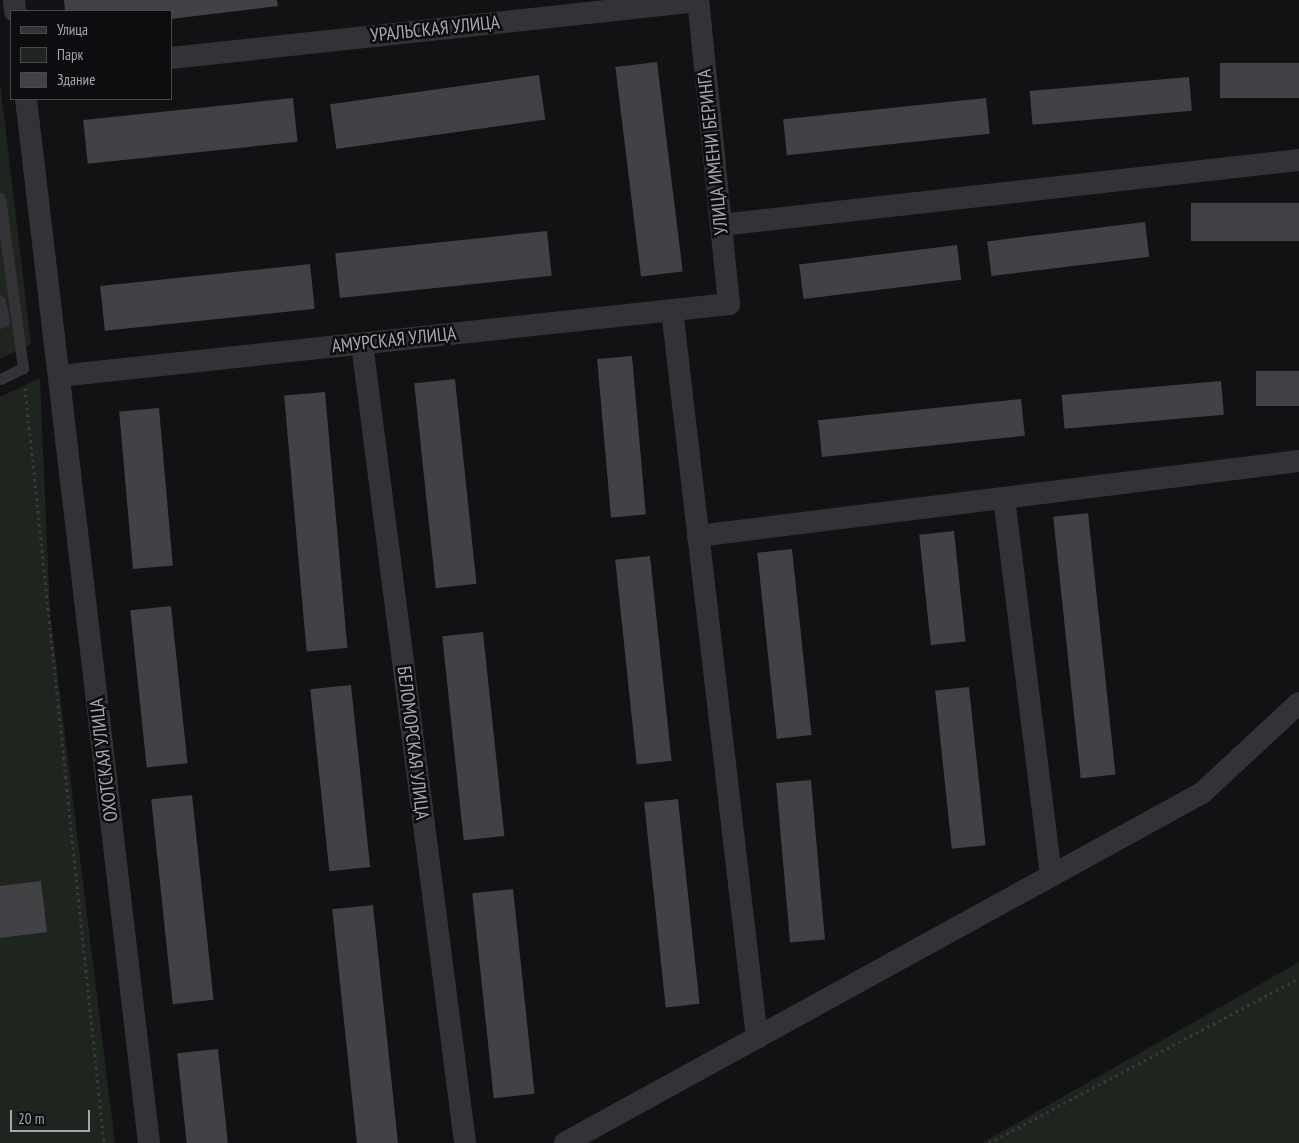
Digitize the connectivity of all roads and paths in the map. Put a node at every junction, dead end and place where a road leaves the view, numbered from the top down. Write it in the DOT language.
graph roads {
  1 [pos="698,1"];
  2 [pos="172,58"];
  3 [pos="26,100"];
  4 [pos="1299,160"];
  5 [pos="0,198"];
  6 [pos="721,225"];
  7 [pos="0,300"];
  8 [pos="729,304"];
  9 [pos="672,310"];
  10 [pos="0,323"];
  11 [pos="362,344"];
  12 [pos="24,368"];
  13 [pos="59,376"];
  14 [pos="0,379"];
  15 [pos="1299,461"];
  16 [pos="1004,498"];
  17 [pos="698,536"];
  18 [pos="1299,703"];
  19 [pos="1051,876"];
  20 [pos="1299,978"];
  21 [pos="757,1038"];
  22 [pos="104,1143"];
  23 [pos="149,1143"];
  24 [pos="465,1143"];
  25 [pos="565,1143"];
  26 [pos="989,1143"];
  1 -- 2 [label="street, УРАЛЬСКАЯ УЛИЦА"];
  1 -- 6 [label="street, УЛИЦА ИМЕНИ БЕРИНГА"];
  3 -- 13 [label="street, ОХОТСКАЯ УЛИЦА"];
  4 -- 6 [label="street"];
  5 -- 12 [label="lane"];
  6 -- 8 [label="street, УЛИЦА ИМЕНИ БЕРИНГА"];
  7 -- 10 [label="lane"];
  8 -- 9 [label="street, АМУРСКАЯ УЛИЦА"];
  9 -- 11 [label="street, АМУРСКАЯ УЛИЦА"];
  9 -- 17 [label="street"];
  11 -- 13 [label="street, АМУРСКАЯ УЛИЦА"];
  11 -- 24 [label="street, БЕЛОМОРСКАЯ УЛИЦА"];
  12 -- 14 [label="lane"];
  12 -- 22 [label="path"];
  13 -- 23 [label="street, ОХОТСКАЯ УЛИЦА"];
  15 -- 16 [label="street"];
  16 -- 17 [label="street"];
  16 -- 19 [label="street"];
  17 -- 21 [label="street"];
  18 -- 19 [label="street"];
  19 -- 21 [label="street"];
  20 -- 26 [label="path"];
  21 -- 25 [label="street"];
}
